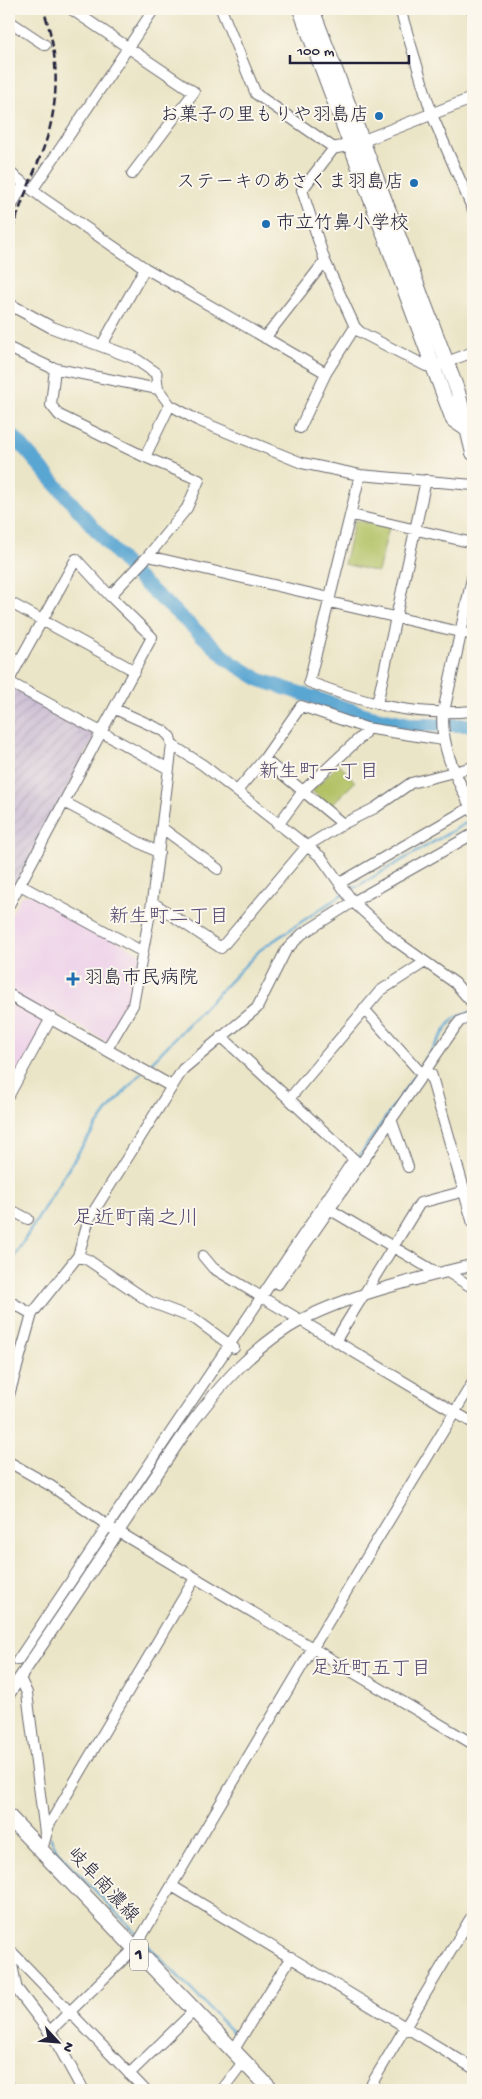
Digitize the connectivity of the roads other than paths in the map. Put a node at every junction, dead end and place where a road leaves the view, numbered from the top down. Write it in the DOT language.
graph roads {
  1 [pos="70,9"];
  2 [pos="154,9"];
  3 [pos="221,9"];
  4 [pos="300,9"];
  5 [pos="312,9"];
  6 [pos="400,9"];
  7 [pos="9,21"];
  8 [pos="44,45"];
  9 [pos="128,48"];
  10 [pos="473,98"];
  11 [pos="432,115"];
  12 [pos="357,143"];
  13 [pos="334,148"];
  14 [pos="9,172"];
  15 [pos="132,174"];
  16 [pos="29,186"];
  17 [pos="473,210"];
  18 [pos="9,211"];
  19 [pos="325,261"];
  20 [pos="145,268"];
  21 [pos="9,304"];
  22 [pos="354,327"];
  23 [pos="265,338"];
  24 [pos="102,345"];
  25 [pos="9,348"];
  26 [pos="473,352"];
  27 [pos="440,365"];
  28 [pos="55,368"];
  29 [pos="156,373"];
  30 [pos="326,373"];
  31 [pos="158,389"];
  32 [pos="170,405"];
  33 [pos="300,428"];
  34 [pos="473,453"];
  35 [pos="145,457"];
  36 [pos="360,475"];
  37 [pos="426,480"];
  38 [pos="473,485"];
  39 [pos="352,515"];
  40 [pos="415,530"];
  41 [pos="473,543"];
  42 [pos="148,556"];
  43 [pos="473,576"];
  44 [pos="110,596"];
  45 [pos="329,600"];
  46 [pos="9,602"];
  47 [pos="396,618"];
  48 [pos="41,620"];
  49 [pos="460,632"];
  50 [pos="473,635"];
  51 [pos="136,671"];
  52 [pos="9,681"];
  53 [pos="376,704"];
  54 [pos="115,709"];
  55 [pos="473,711"];
  56 [pos="443,717"];
  57 [pos="366,728"];
  58 [pos="101,733"];
  59 [pos="442,738"];
  60 [pos="172,744"];
  61 [pos="264,759"];
  62 [pos="473,767"];
  63 [pos="169,768"];
  64 [pos="455,772"];
  65 [pos="237,791"];
  66 [pos="303,791"];
  67 [pos="64,802"];
  68 [pos="472,809"];
  69 [pos="278,824"];
  70 [pos="343,824"];
  71 [pos="162,828"];
  72 [pos="473,834"];
  73 [pos="306,846"];
  74 [pos="158,853"];
  75 [pos="218,869"];
  76 [pos="341,884"];
  77 [pos="20,885"];
  78 [pos="352,900"];
  79 [pos="152,902"];
  80 [pos="9,905"];
  81 [pos="143,952"];
  82 [pos="425,962"];
  83 [pos="9,995"];
  84 [pos="473,1004"];
  85 [pos="364,1009"];
  86 [pos="473,1016"];
  87 [pos="51,1018"];
  88 [pos="221,1036"];
  89 [pos="107,1049"];
  90 [pos="421,1073"];
  91 [pos="171,1086"];
  92 [pos="9,1095"];
  93 [pos="289,1099"];
  94 [pos="391,1119"];
  95 [pos="357,1161"];
  96 [pos="408,1167"];
  97 [pos="465,1191"];
  98 [pos="9,1209"];
  99 [pos="329,1209"];
  100 [pos="28,1219"];
  101 [pos="473,1222"];
  102 [pos="393,1247"];
  103 [pos="78,1256"];
  104 [pos="203,1256"];
  105 [pos="473,1265"];
  106 [pos="442,1273"];
  107 [pos="473,1288"];
  108 [pos="363,1296"];
  109 [pos="265,1299"];
  110 [pos="9,1301"];
  111 [pos="32,1314"];
  112 [pos="302,1320"];
  113 [pos="336,1340"];
  114 [pos="230,1345"];
  115 [pos="473,1382"];
  116 [pos="9,1395"];
  117 [pos="455,1412"];
  118 [pos="473,1423"];
  119 [pos="9,1462"];
  120 [pos="107,1525"];
  121 [pos="118,1531"];
  122 [pos="195,1578"];
  123 [pos="314,1648"];
  124 [pos="18,1660"];
  125 [pos="20,1678"];
  126 [pos="9,1694"];
  127 [pos="473,1744"];
  128 [pos="9,1817"];
  129 [pos="44,1843"];
  130 [pos="172,1886"];
  131 [pos="473,1914"];
  132 [pos="134,1949"];
  133 [pos="9,1950"];
  134 [pos="291,1957"];
  135 [pos="11,1972"];
  136 [pos="194,2011"];
  137 [pos="69,2012"];
  138 [pos="406,2026"];
  139 [pos="49,2032"];
  140 [pos="238,2056"];
  141 [pos="473,2068"];
  142 [pos="130,2074"];
  143 [pos="83,2090"];
  144 [pos="144,2090"];
  145 [pos="222,2090"];
  146 [pos="271,2090"];
  147 [pos="368,2090"];
  1 -- 9 [label="street"];
  2 -- 9 [label="street"];
  3 -- 13 [label="street"];
  4 -- 12 [label="main road"];
  5 -- 12 [label="main road"];
  6 -- 11 [label="street"];
  7 -- 8 [label="street"];
  9 -- 15 [label="street"];
  9 -- 16 [label="street"];
  10 -- 11 [label="street"];
  11 -- 12 [label="street"];
  11 -- 17 [label="street"];
  12 -- 13 [label="street"];
  12 -- 27 [label="main road"];
  13 -- 19 [label="street"];
  14 -- 16 [label="street"];
  16 -- 18 [label="street"];
  16 -- 20 [label="street"];
  19 -- 22 [label="street"];
  19 -- 23 [label="street"];
  20 -- 23 [label="street"];
  20 -- 24 [label="street"];
  21 -- 24 [label="street"];
  22 -- 27 [label="street"];
  22 -- 30 [label="street"];
  23 -- 30 [label="street"];
  24 -- 29 [label="street"];
  25 -- 28 [label="street"];
  26 -- 27 [label="street"];
  27 -- 34 [label="main road"];
  28 -- 31 [label="street"];
  28 -- 35 [label="street"];
  29 -- 31 [label="street"];
  30 -- 33 [label="street"];
  31 -- 32 [label="street"];
  32 -- 35 [label="street"];
  32 -- 36 [label="street"];
  35 -- 42 [label="street"];
  36 -- 37 [label="street"];
  36 -- 39 [label="street"];
  37 -- 38 [label="street"];
  37 -- 40 [label="street"];
  39 -- 40 [label="street"];
  39 -- 45 [label="street"];
  40 -- 41 [label="street"];
  40 -- 47 [label="street"];
  42 -- 44 [label="street"];
  42 -- 45 [label="street"];
  43 -- 49 [label="street"];
  44 -- 48 [label="street"];
  44 -- 51 [label="street"];
  45 -- 47 [label="street"];
  45 -- 53 [label="street"];
  46 -- 48 [label="street"];
  47 -- 49 [label="street"];
  47 -- 53 [label="street"];
  48 -- 51 [label="street"];
  48 -- 52 [label="street"];
  49 -- 50 [label="street"];
  49 -- 56 [label="street"];
  51 -- 54 [label="street"];
  52 -- 58 [label="street"];
  53 -- 56 [label="street"];
  54 -- 58 [label="street"];
  54 -- 60 [label="street"];
  55 -- 56 [label="street"];
  56 -- 59 [label="street"];
  57 -- 59 [label="street"];
  57 -- 61 [label="street"];
  57 -- 66 [label="street"];
  58 -- 63 [label="street"];
  58 -- 67 [label="street"];
  59 -- 64 [label="street"];
  60 -- 63 [label="street"];
  60 -- 65 [label="street"];
  61 -- 65 [label="street"];
  61 -- 66 [label="street"];
  62 -- 64 [label="street"];
  63 -- 71 [label="street"];
  64 -- 68 [label="street"];
  64 -- 70 [label="street"];
  65 -- 69 [label="street"];
  66 -- 69 [label="street"];
  66 -- 70 [label="street"];
  67 -- 74 [label="street"];
  67 -- 77 [label="street"];
  68 -- 76 [label="street"];
  69 -- 73 [label="street"];
  70 -- 73 [label="street"];
  71 -- 74 [label="street"];
  71 -- 75 [label="street"];
  72 -- 78 [label="street"];
  73 -- 76 [label="street"];
  73 -- 79 [label="street"];
  74 -- 79 [label="street"];
  76 -- 78 [label="street"];
  77 -- 80 [label="street"];
  77 -- 81 [label="street"];
  78 -- 82 [label="street"];
  78 -- 88 [label="street"];
  79 -- 81 [label="street"];
  81 -- 89 [label="street"];
  82 -- 84 [label="street"];
  82 -- 85 [label="street"];
  83 -- 87 [label="street"];
  85 -- 90 [label="street"];
  85 -- 93 [label="street"];
  86 -- 90 [label="street"];
  87 -- 89 [label="street"];
  87 -- 92 [label="street"];
  88 -- 91 [label="street"];
  88 -- 93 [label="street"];
  89 -- 91 [label="street"];
  90 -- 94 [label="street"];
  90 -- 97 [label="street"];
  91 -- 103 [label="street"];
  93 -- 95 [label="street"];
  94 -- 95 [label="street"];
  94 -- 96 [label="street"];
  95 -- 99 [label="street"];
  95 -- 109 [label="street"];
  97 -- 101 [label="street"];
  97 -- 102 [label="street"];
  98 -- 100 [label="street"];
  99 -- 102 [label="street"];
  99 -- 109 [label="street"];
  102 -- 106 [label="street"];
  102 -- 108 [label="street"];
  103 -- 111 [label="street"];
  103 -- 114 [label="street"];
  104 -- 109 [label="street"];
  105 -- 106 [label="street"];
  106 -- 107 [label="street"];
  106 -- 108 [label="street"];
  108 -- 112 [label="street"];
  108 -- 113 [label="street"];
  109 -- 112 [label="street"];
  109 -- 114 [label="street"];
  110 -- 111 [label="street"];
  111 -- 116 [label="street"];
  112 -- 113 [label="street"];
  112 -- 121 [label="street"];
  113 -- 117 [label="street"];
  114 -- 120 [label="street"];
  115 -- 117 [label="street"];
  117 -- 118 [label="street"];
  117 -- 123 [label="street"];
  119 -- 120 [label="street"];
  120 -- 121 [label="street"];
  120 -- 124 [label="street"];
  121 -- 122 [label="street"];
  121 -- 125 [label="street"];
  122 -- 123 [label="street"];
  122 -- 129 [label="street"];
  123 -- 127 [label="street"];
  123 -- 130 [label="street"];
  125 -- 126 [label="street"];
  125 -- 129 [label="street"];
  128 -- 129 [label="main road, 岐阜南濃線 / 1"];
  129 -- 132 [label="main road, 岐阜南濃線 / 1"];
  130 -- 132 [label="street"];
  130 -- 134 [label="street"];
  131 -- 138 [label="street"];
  132 -- 136 [label="main road, 岐阜南濃線 / 1"];
  132 -- 137 [label="street"];
  133 -- 135 [label="street"];
  133 -- 137 [label="street"];
  134 -- 138 [label="street"];
  134 -- 140 [label="street"];
  135 -- 139 [label="street"];
  136 -- 140 [label="main road, 岐阜南濃線 / 1"];
  136 -- 142 [label="street"];
  137 -- 139 [label="street"];
  137 -- 142 [label="street"];
  138 -- 141 [label="street"];
  138 -- 147 [label="street"];
  139 -- 143 [label="street"];
  140 -- 145 [label="street"];
  140 -- 146 [label="main road, 岐阜南濃線 / 1"];
  142 -- 144 [label="street"];
}
